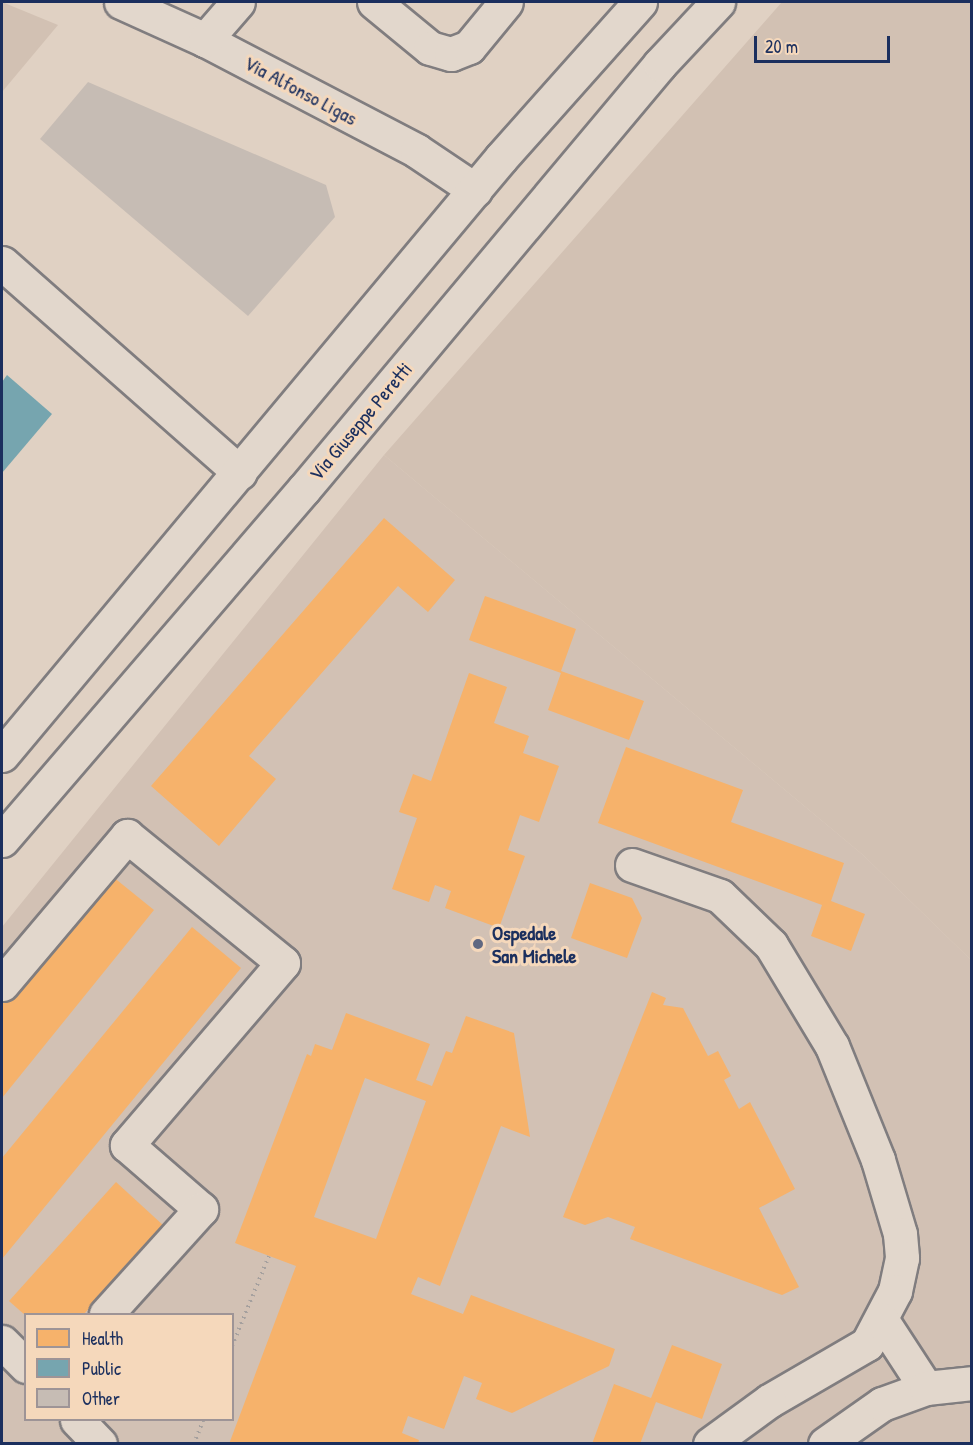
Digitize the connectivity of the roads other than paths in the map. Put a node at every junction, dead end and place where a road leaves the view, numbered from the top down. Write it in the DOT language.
graph roads {
  1 [pos="121,2"];
  2 [pos="238,2"];
  3 [pos="374,2"];
  4 [pos="506,2"];
  5 [pos="640,2"];
  6 [pos="718,2"];
  7 [pos="205,40"];
  8 [pos="475,190"];
  9 [pos="2,263"];
  10 [pos="240,472"];
  11 [pos="2,755"];
  12 [pos="2,840"];
  13 [pos="632,865"];
  14 [pos="2,984"];
  15 [pos="107,1313"];
  16 [pos="881,1319"];
  17 [pos="2,1342"];
  18 [pos="24,1364"];
  19 [pos="972,1383"];
  20 [pos="926,1388"];
  21 [pos="79,1421"];
  22 [pos="100,1443"];
  23 [pos="710,1443"];
  24 [pos="825,1443"];
  1 -- 7 [label="street, Via Alfonso Ligas"];
  2 -- 7 [label="street"];
  3 -- 4 [label="street"];
  5 -- 8 [label="street"];
  6 -- 12 [label="street, Via Giuseppe Peretti"];
  7 -- 8 [label="street, Via Alfonso Ligas"];
  8 -- 10 [label="street"];
  9 -- 10 [label="street"];
  10 -- 11 [label="street"];
  13 -- 16 [label="street"];
  14 -- 15 [label="street"];
  16 -- 20 [label="street"];
  16 -- 23 [label="street"];
  17 -- 18 [label="street"];
  19 -- 20 [label="street"];
  20 -- 24 [label="street"];
  21 -- 22 [label="street"];
}
